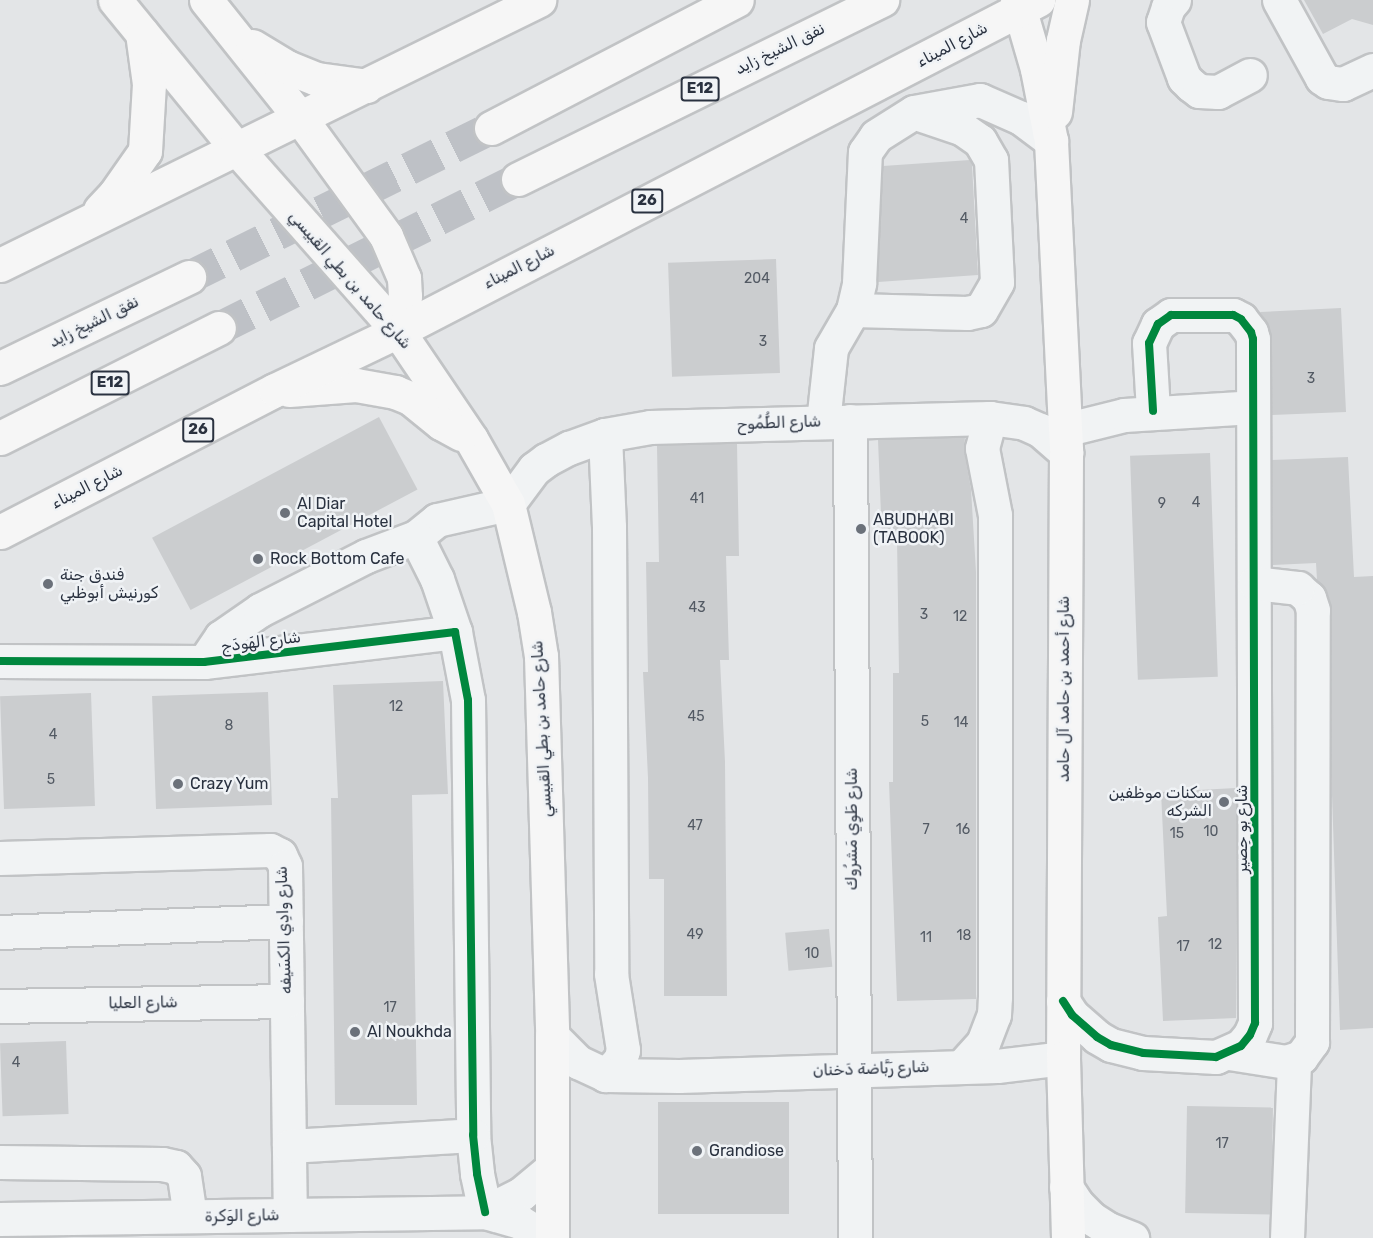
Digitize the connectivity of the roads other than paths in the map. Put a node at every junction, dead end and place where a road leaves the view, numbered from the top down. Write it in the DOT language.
graph roads {
  1 [pos="115,0"];
  2 [pos="207,0"];
  3 [pos="539,0"];
  4 [pos="737,0"];
  5 [pos="882,0"];
  6 [pos="1072,0"];
  7 [pos="1174,0"];
  8 [pos="1279,0"];
  9 [pos="1025,3"];
  10 [pos="142,33"];
  11 [pos="235,36"];
  12 [pos="1373,70"];
  13 [pos="1250,75"];
  14 [pos="367,86"];
  15 [pos="914,112"];
  16 [pos="301,119"];
  17 [pos="491,128"];
  18 [pos="1051,141"];
  19 [pos="237,149"];
  20 [pos="518,179"];
  21 [pos="94,217"];
  22 [pos="0,265"];
  23 [pos="189,277"];
  24 [pos="853,310"];
  25 [pos="219,328"];
  26 [pos="398,332"];
  27 [pos="0,368"];
  28 [pos="275,390"];
  29 [pos="1253,407"];
  30 [pos="1153,411"];
  31 [pos="990,418"];
  32 [pos="836,421"];
  33 [pos="605,435"];
  34 [pos="0,438"];
  35 [pos="471,440"];
  36 [pos="1065,442"];
  37 [pos="508,504"];
  38 [pos="0,532"];
  39 [pos="416,537"];
  40 [pos="1254,583"];
  41 [pos="455,632"];
  42 [pos="0,660"];
  43 [pos="204,662"];
  44 [pos="0,858"];
  45 [pos="286,921"];
  46 [pos="0,932"];
  47 [pos="287,1001"];
  48 [pos="1063,1001"];
  49 [pos="0,1006"];
  50 [pos="552,1036"];
  51 [pos="623,1044"];
  52 [pos="1229,1053"];
  53 [pos="1062,1058"];
  54 [pos="1294,1061"];
  55 [pos="963,1065"];
  56 [pos="854,1069"];
  57 [pos="606,1075"];
  58 [pos="679,1076"];
  59 [pos="474,1135"];
  60 [pos="289,1146"];
  61 [pos="0,1162"];
  62 [pos="552,1168"];
  63 [pos="1066,1187"];
  64 [pos="485,1212"];
  65 [pos="290,1215"];
  66 [pos="190,1216"];
  67 [pos="0,1219"];
  68 [pos="420,1225"];
  69 [pos="230,1227"];
  70 [pos="43,1228"];
  71 [pos="546,1238"];
  72 [pos="552,1238"];
  73 [pos="855,1238"];
  74 [pos="1068,1238"];
  75 [pos="1132,1238"];
  76 [pos="1287,1238"];
  1 -- 10 [label="main road, شارع حامد بن بطي القبيسي"];
  2 -- 11 [label="main road"];
  3 -- 14 [label="main road"];
  4 -- 17 [label="main road"];
  5 -- 20 [label="main road, نفق الشيخ زايد / E12"];
  6 -- 18 [label="main road, شارع أحمد بن حامد آل حامد"];
  7 -- 13 [label="street"];
  8 -- 12 [label="street"];
  9 -- 18 [label="main road, شارع أحمد بن حامد آل حامد"];
  9 -- 26 [label="main road, شارع الميناء / 26"];
  10 -- 19 [label="main road, شارع حامد بن بطي القبيسي"];
  10 -- 21 [label="main road"];
  11 -- 14 [label="main road"];
  11 -- 16 [label="main road"];
  14 -- 16 [label="main road"];
  15 -- 18 [label="street"];
  15 -- 24 [label="street, شارع طَوِي مَشرُوك"];
  15 -- 24 [label="street"];
  16 -- 19 [label="main road"];
  16 -- 26 [label="main road"];
  18 -- 36 [label="main road, شارع أحمد بن حامد آل حامد"];
  19 -- 21 [label="main road"];
  19 -- 26 [label="main road, شارع حامد بن بطي القبيسي"];
  21 -- 22 [label="main road"];
  23 -- 27 [label="main road, نفق الشيخ زايد"];
  24 -- 32 [label="street, شارع طَوِي مَشرُوك"];
  25 -- 34 [label="main road, E12"];
  26 -- 28 [label="main road, شارع الميناء / 26"];
  26 -- 35 [label="main road, شارع حامد بن بطي القبيسي"];
  28 -- 35 [label="main road"];
  28 -- 38 [label="main road, شارع الميناء / 26"];
  29 -- 30 [label="street"];
  29 -- 30 [label="street, شارع بو حِصير"];
  29 -- 40 [label="street, شارع بو حِصير"];
  30 -- 36 [label="street"];
  31 -- 32 [label="street, شارع الطُّمُوح"];
  31 -- 36 [label="street, شارع الطُّمُوح"];
  31 -- 55 [label="street"];
  32 -- 33 [label="street, شارع الطُّمُوح"];
  32 -- 56 [label="street, شارع طَوِي مَشرُوك"];
  33 -- 37 [label="street, شارع الطُّمُوح"];
  33 -- 51 [label="street"];
  35 -- 37 [label="main road, شارع حامد بن بطي القبيسي"];
  36 -- 48 [label="main road, شارع أحمد بن حامد آل حامد"];
  37 -- 39 [label="street, شارع الهَودَج"];
  37 -- 50 [label="main road, شارع حامد بن بطي القبيسي"];
  39 -- 41 [label="street"];
  39 -- 43 [label="street, شارع الهَودَج"];
  40 -- 52 [label="street, شارع بو حِصير"];
  40 -- 54 [label="street"];
  41 -- 43 [label="street, شارع الهَودَج"];
  41 -- 59 [label="street"];
  42 -- 43 [label="street, شارع الهَودَج"];
  44 -- 45 [label="street, شارع وادِي الكسَيفه"];
  45 -- 46 [label="street"];
  45 -- 47 [label="street, شارع وادِي الكسَيفه"];
  47 -- 49 [label="street, شارع العليا"];
  47 -- 60 [label="street, شارع وادِي الكسَيفه"];
  48 -- 52 [label="street"];
  48 -- 53 [label="main road, شارع أحمد بن حامد آل حامد"];
  50 -- 57 [label="street, شارع رَبَّاضة دَخنان"];
  50 -- 62 [label="main road, شارع حامد بن بطي القبيسي"];
  51 -- 57 [label="street"];
  51 -- 58 [label="street, شارع رَبَّاضة دَخنان"];
  52 -- 54 [label="street"];
  53 -- 55 [label="street, شارع رَبَّاضة دَخنان"];
  53 -- 63 [label="main road, شارع أحمد بن حامد آل حامد"];
  54 -- 76 [label="street"];
  55 -- 56 [label="street, شارع رَبَّاضة دَخنان"];
  56 -- 58 [label="street, شارع رَبَّاضة دَخنان"];
  56 -- 73 [label="street, شارع طَوِي مَشرُوك"];
  57 -- 58 [label="street, شارع رَبَّاضة دَخنان"];
  59 -- 60 [label="street"];
  59 -- 64 [label="street"];
  60 -- 65 [label="street, شارع وادِي الكسَيفه"];
  61 -- 66 [label="street"];
  62 -- 64 [label="street, شارع الوَكرة"];
  62 -- 72 [label="main road, شارع حامد بن بطي القبيسي"];
  63 -- 74 [label="main road, شارع أحمد بن حامد آل حامد"];
  63 -- 75 [label="street"];
  64 -- 68 [label="street, شارع الوَكرة"];
  64 -- 71 [label="street, شارع الوَكرة"];
  65 -- 68 [label="street, شارع الوَكرة"];
  65 -- 69 [label="street, شارع الوَكرة"];
  66 -- 69 [label="street, شارع الوَكرة"];
  66 -- 70 [label="street, شارع الوَكرة"];
  67 -- 70 [label="street, شارع الوَكرة"];
}
